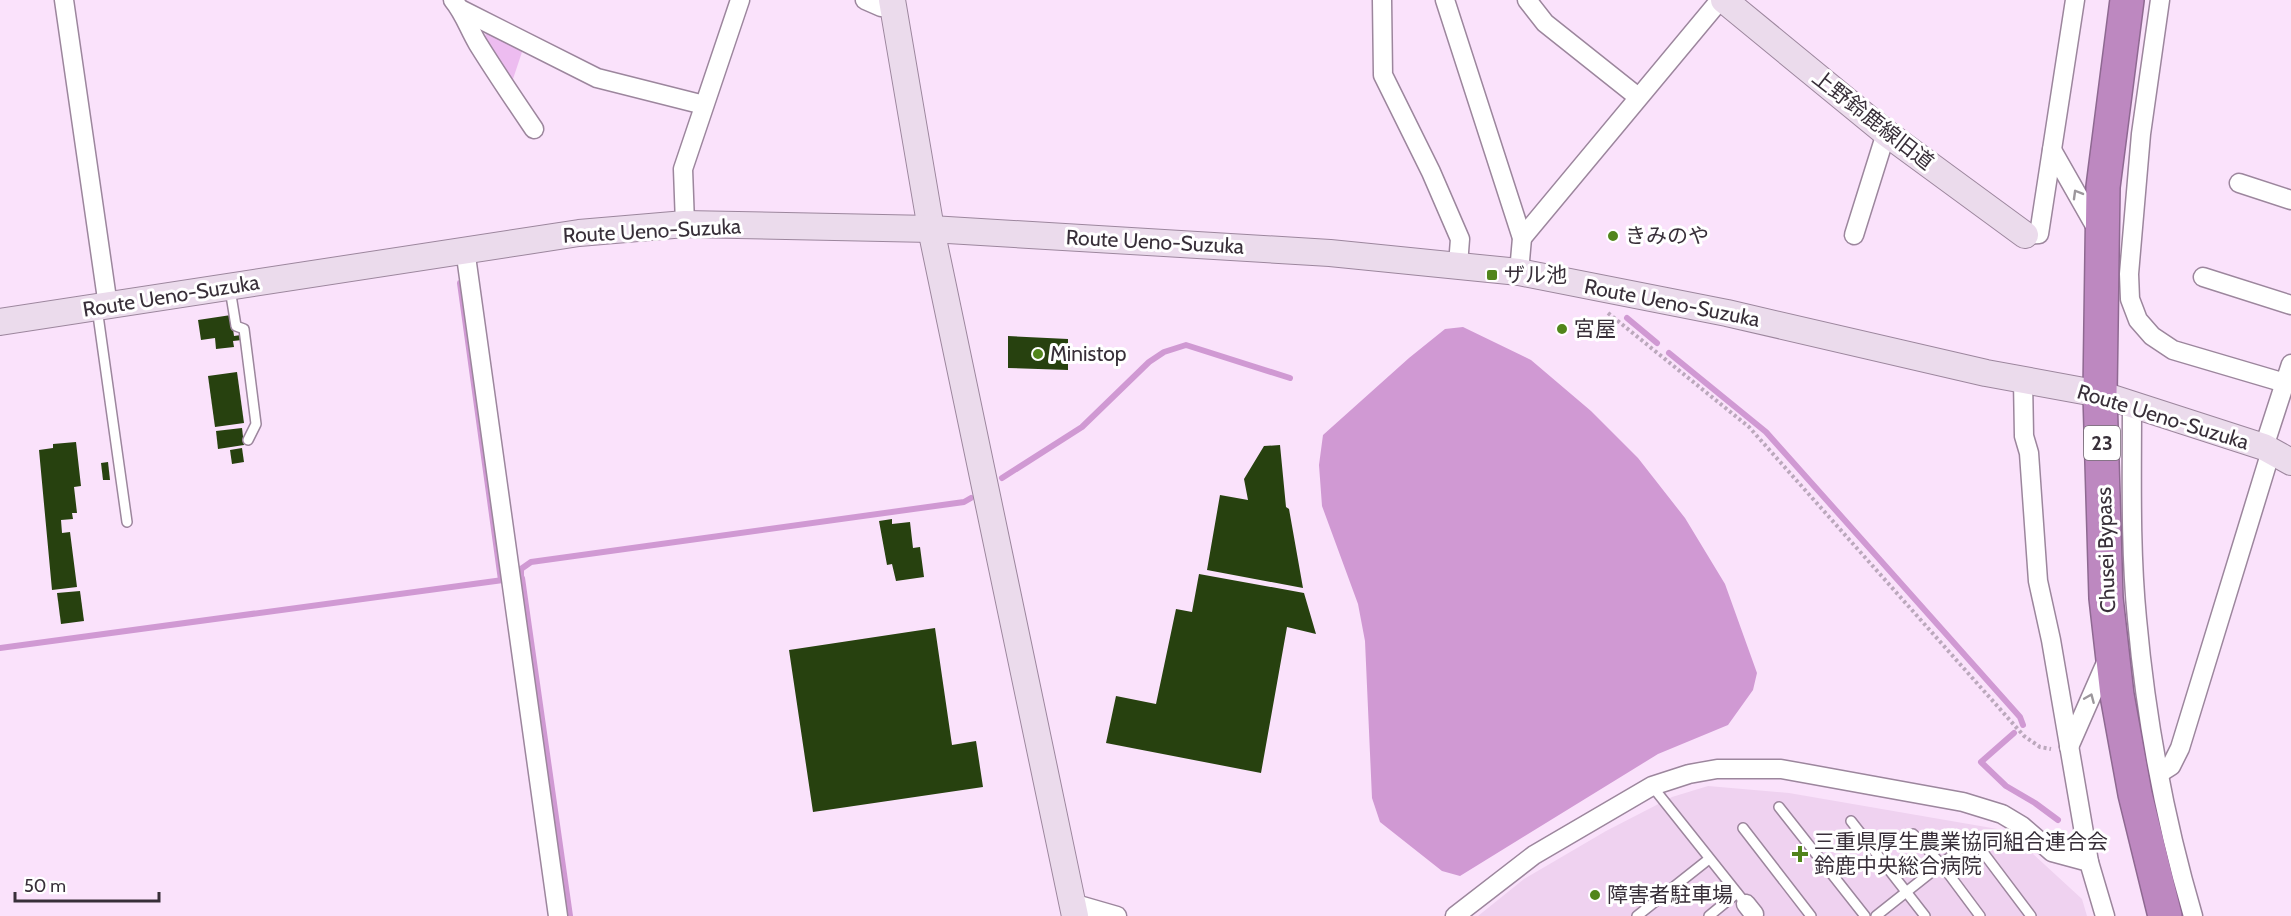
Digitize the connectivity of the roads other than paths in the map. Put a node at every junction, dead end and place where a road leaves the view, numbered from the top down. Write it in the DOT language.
graph roads {
  1 [pos="64,0"];
  2 [pos="740,0"];
  3 [pos="865,0"];
  4 [pos="1382,0"];
  5 [pos="1444,0"];
  6 [pos="1527,0"];
  7 [pos="1722,0"];
  8 [pos="2074,0"];
  9 [pos="2127,0"];
  10 [pos="2160,0"];
  11 [pos="893,3"];
  12 [pos="457,5"];
  13 [pos="1638,97"];
  14 [pos="704,105"];
  15 [pos="534,129"];
  16 [pos="1886,133"];
  17 [pos="2052,150"];
  18 [pos="2239,183"];
  19 [pos="2291,200"];
  20 [pos="685,224"];
  21 [pos="931,229"];
  22 [pos="1854,235"];
  23 [pos="2025,235"];
  24 [pos="2102,237"];
  25 [pos="1522,238"];
  26 [pos="465,249"];
  27 [pos="1458,265"];
  28 [pos="1519,272"];
  29 [pos="2203,277"];
  30 [pos="230,286"];
  31 [pos="102,306"];
  32 [pos="2291,306"];
  33 [pos="0,322"];
  34 [pos="2291,364"];
  35 [pos="2023,380"];
  36 [pos="2285,383"];
  37 [pos="2100,394"];
  38 [pos="2132,404"];
  39 [pos="248,440"];
  40 [pos="2275,453"];
  41 [pos="127,522"];
  42 [pos="2112,649"];
  43 [pos="2069,747"];
  44 [pos="2160,773"];
  45 [pos="1652,786"];
  46 [pos="1779,807"];
  47 [pos="1851,821"];
  48 [pos="1743,828"];
  49 [pos="1913,834"];
  50 [pos="1709,859"];
  51 [pos="2089,862"];
  52 [pos="1942,865"];
  53 [pos="1907,892"];
  54 [pos="1748,907"];
  55 [pos="1073,910"];
  56 [pos="558,916"];
  57 [pos="1117,916"];
  58 [pos="1455,916"];
  59 [pos="1637,916"];
  60 [pos="1709,916"];
  61 [pos="1811,916"];
  62 [pos="1865,916"];
  63 [pos="1876,916"];
  64 [pos="1925,916"];
  65 [pos="1980,916"];
  66 [pos="2031,916"];
  67 [pos="2105,916"];
  68 [pos="2165,916"];
  69 [pos="2193,916"];
  1 -- 31 [label="street"];
  2 -- 14 [label="street"];
  3 -- 11 [label="street"];
  4 -- 27 [label="street"];
  5 -- 25 [label="street"];
  6 -- 13 [label="street"];
  7 -- 13 [label="street"];
  7 -- 16 [label="main road, 上野鈴鹿線旧道"];
  8 -- 17 [label="street"];
  9 -- 24 [label="highway, Chusei Bypass / 23"];
  10 -- 36 [label="street"];
  11 -- 21 [label="main road"];
  12 -- 14 [label="street"];
  12 -- 15 [label="street"];
  13 -- 25 [label="street"];
  14 -- 20 [label="street"];
  16 -- 22 [label="street"];
  16 -- 23 [label="main road, 上野鈴鹿線旧道"];
  17 -- 23 [label="street"];
  24 -- 17 [label="street, one-way"];
  18 -- 19 [label="street"];
  20 -- 21 [label="main road, Route Ueno-Suzuka"];
  20 -- 26 [label="main road, Route Ueno-Suzuka"];
  21 -- 27 [label="main road, Route Ueno-Suzuka"];
  21 -- 55 [label="main road"];
  24 -- 37 [label="highway, Chusei Bypass / 23"];
  25 -- 28 [label="street"];
  26 -- 30 [label="main road, Route Ueno-Suzuka"];
  26 -- 56 [label="street"];
  27 -- 28 [label="main road, Route Ueno-Suzuka"];
  28 -- 35 [label="main road, Route Ueno-Suzuka"];
  29 -- 32 [label="street"];
  30 -- 31 [label="main road, Route Ueno-Suzuka"];
  30 -- 39 [label="lane"];
  31 -- 33 [label="main road, Route Ueno-Suzuka"];
  31 -- 41 [label="lane"];
  34 -- 36 [label="street"];
  35 -- 37 [label="main road, Route Ueno-Suzuka"];
  35 -- 43 [label="street"];
  36 -- 40 [label="street"];
  37 -- 38 [label="main road, Route Ueno-Suzuka"];
  37 -- 42 [label="highway, Chusei Bypass / 23"];
  38 -- 40 [label="main road, Route Ueno-Suzuka"];
  38 -- 44 [label="street"];
  40 -- 44 [label="street"];
  43 -- 42 [label="street, one-way"];
  42 -- 68 [label="highway, Chusei Bypass / 23"];
  43 -- 51 [label="street"];
  44 -- 69 [label="street"];
  45 -- 50 [label="lane"];
  45 -- 51 [label="street"];
  45 -- 58 [label="street"];
  46 -- 62 [label="lane"];
  47 -- 53 [label="lane"];
  48 -- 61 [label="lane"];
  49 -- 52 [label="lane"];
  50 -- 54 [label="lane"];
  50 -- 59 [label="lane"];
  51 -- 67 [label="street"];
  52 -- 53 [label="lane"];
  52 -- 65 [label="lane"];
  52 -- 66 [label="lane"];
  53 -- 63 [label="lane"];
  53 -- 64 [label="lane"];
  54 -- 60 [label="lane"];
  55 -- 57 [label="street"];
}
